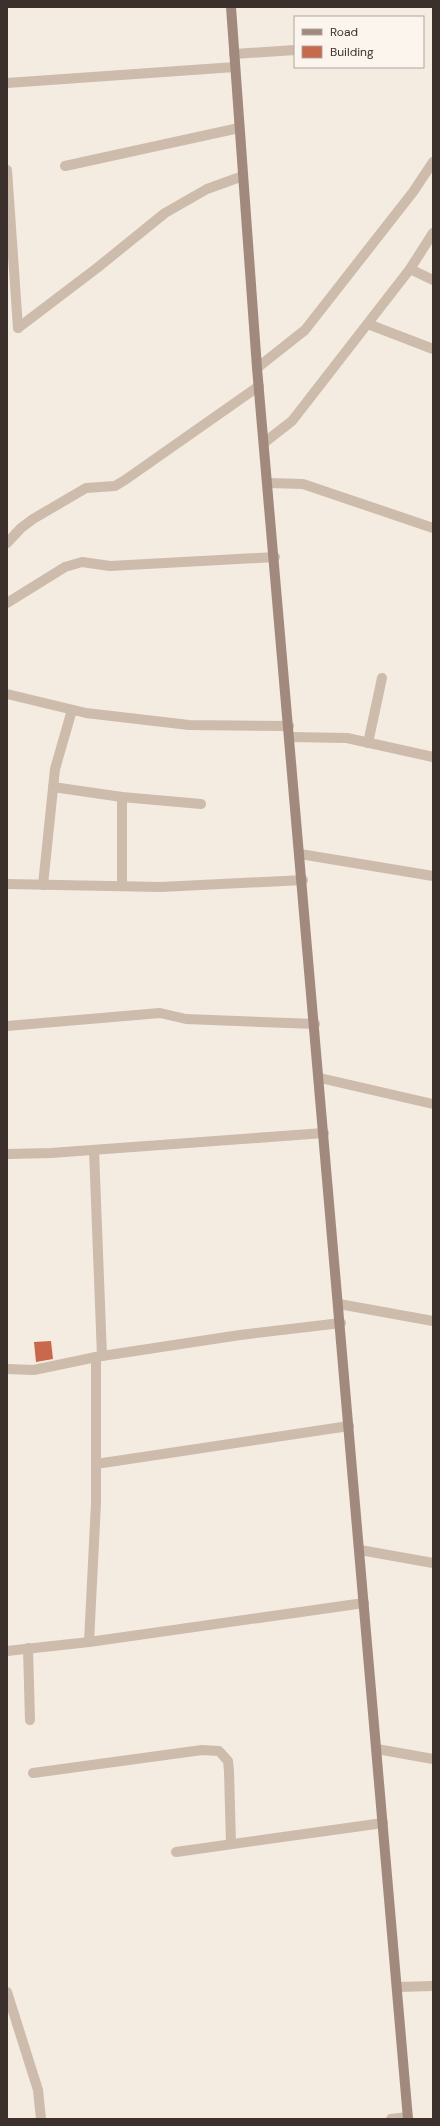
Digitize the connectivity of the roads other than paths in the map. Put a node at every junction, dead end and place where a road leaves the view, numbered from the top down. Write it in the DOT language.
graph roads {
  1 [pos="231,7"];
  2 [pos="294,50"];
  3 [pos="234,54"];
  4 [pos="235,67"];
  5 [pos="7,83"];
  6 [pos="240,128"];
  7 [pos="433,162"];
  8 [pos="65,166"];
  9 [pos="7,170"];
  10 [pos="243,176"];
  11 [pos="433,233"];
  12 [pos="9,240"];
  13 [pos="410,269"];
  14 [pos="433,280"];
  15 [pos="12,319"];
  16 [pos="368,324"];
  17 [pos="433,349"];
  18 [pos="257,368"];
  19 [pos="259,386"];
  20 [pos="265,442"];
  21 [pos="268,483"];
  22 [pos="433,528"];
  23 [pos="7,543"];
  24 [pos="275,557"];
  25 [pos="7,603"];
  26 [pos="382,678"];
  27 [pos="7,694"];
  28 [pos="72,710"];
  29 [pos="289,726"];
  30 [pos="290,737"];
  31 [pos="368,743"];
  32 [pos="433,758"];
  33 [pos="53,787"];
  34 [pos="122,797"];
  35 [pos="201,804"];
  36 [pos="300,854"];
  37 [pos="433,876"];
  38 [pos="303,880"];
  39 [pos="7,884"];
  40 [pos="43,885"];
  41 [pos="122,886"];
  42 [pos="315,1024"];
  43 [pos="7,1026"];
  44 [pos="320,1078"];
  45 [pos="433,1104"];
  46 [pos="324,1133"];
  47 [pos="94,1150"];
  48 [pos="7,1154"];
  49 [pos="339,1304"];
  50 [pos="433,1321"];
  51 [pos="340,1323"];
  52 [pos="99,1357"];
  53 [pos="7,1369"];
  54 [pos="349,1426"];
  55 [pos="96,1464"];
  56 [pos="360,1550"];
  57 [pos="433,1563"];
  58 [pos="364,1603"];
  59 [pos="89,1642"];
  60 [pos="28,1648"];
  61 [pos="7,1651"];
  62 [pos="30,1720"];
  63 [pos="377,1749"];
  64 [pos="433,1760"];
  65 [pos="33,1773"];
  66 [pos="383,1823"];
  67 [pos="231,1844"];
  68 [pos="176,1852"];
  69 [pos="397,1986"];
  70 [pos="433,1986"];
  71 [pos="7,1992"];
  72 [pos="408,2118"];
  73 [pos="41,2119"];
  74 [pos="391,2119"];
  1 -- 3 [label="main road"];
  2 -- 3 [label="street"];
  3 -- 4 [label="main road"];
  4 -- 5 [label="street"];
  4 -- 6 [label="main road"];
  6 -- 8 [label="street"];
  6 -- 10 [label="main road"];
  7 -- 18 [label="street"];
  9 -- 12 [label="street"];
  10 -- 15 [label="street"];
  10 -- 18 [label="main road"];
  11 -- 13 [label="street"];
  12 -- 15 [label="street"];
  13 -- 14 [label="street"];
  13 -- 16 [label="street"];
  16 -- 17 [label="street"];
  16 -- 20 [label="street"];
  18 -- 19 [label="main road"];
  19 -- 20 [label="main road"];
  19 -- 23 [label="street"];
  20 -- 21 [label="main road"];
  21 -- 22 [label="street"];
  21 -- 24 [label="main road"];
  24 -- 25 [label="street"];
  24 -- 29 [label="main road"];
  26 -- 31 [label="street"];
  27 -- 28 [label="street"];
  28 -- 29 [label="street"];
  28 -- 33 [label="street"];
  29 -- 30 [label="main road"];
  30 -- 31 [label="street"];
  30 -- 36 [label="main road"];
  31 -- 32 [label="street"];
  33 -- 34 [label="street"];
  33 -- 40 [label="street"];
  34 -- 35 [label="street"];
  34 -- 41 [label="street"];
  36 -- 37 [label="street"];
  36 -- 38 [label="main road"];
  38 -- 41 [label="street"];
  38 -- 42 [label="main road"];
  39 -- 40 [label="street"];
  40 -- 41 [label="street"];
  42 -- 43 [label="street"];
  42 -- 44 [label="main road"];
  44 -- 45 [label="street"];
  44 -- 46 [label="main road"];
  46 -- 47 [label="street"];
  46 -- 49 [label="main road"];
  47 -- 48 [label="street"];
  47 -- 52 [label="street"];
  49 -- 50 [label="street"];
  49 -- 51 [label="main road"];
  51 -- 52 [label="street"];
  51 -- 54 [label="main road"];
  52 -- 53 [label="street"];
  52 -- 55 [label="street"];
  54 -- 55 [label="street"];
  54 -- 56 [label="main road"];
  55 -- 59 [label="street"];
  56 -- 57 [label="street"];
  56 -- 58 [label="main road"];
  58 -- 59 [label="street"];
  58 -- 63 [label="main road"];
  59 -- 60 [label="street"];
  60 -- 61 [label="street"];
  60 -- 62 [label="street"];
  63 -- 64 [label="street"];
  63 -- 66 [label="main road"];
  65 -- 67 [label="street"];
  66 -- 67 [label="street"];
  66 -- 69 [label="main road"];
  67 -- 68 [label="street"];
  69 -- 70 [label="street"];
  69 -- 72 [label="main road"];
  71 -- 73 [label="street"];
  72 -- 74 [label="street"];
}
